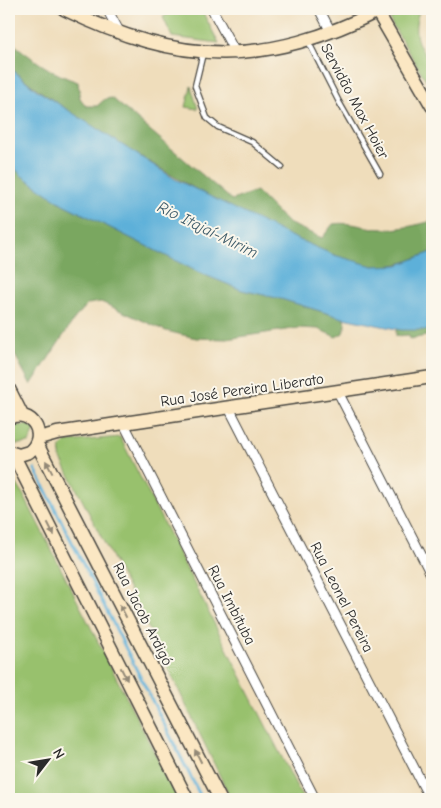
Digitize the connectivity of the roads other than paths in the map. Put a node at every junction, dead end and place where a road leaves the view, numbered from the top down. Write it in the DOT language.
graph roads {
  1 [pos="64,9"];
  2 [pos="107,9"];
  3 [pos="212,9"];
  4 [pos="319,9"];
  5 [pos="379,10"];
  6 [pos="331,32"];
  7 [pos="120,33"];
  8 [pos="307,40"];
  9 [pos="203,53"];
  10 [pos="236,54"];
  11 [pos="432,106"];
  12 [pos="282,167"];
  13 [pos="380,174"];
  14 [pos="432,377"];
  15 [pos="9,389"];
  16 [pos="338,392"];
  17 [pos="229,408"];
  18 [pos="22,415"];
  19 [pos="9,418"];
  20 [pos="124,424"];
  21 [pos="36,425"];
  22 [pos="57,433"];
  23 [pos="38,441"];
  24 [pos="11,453"];
  25 [pos="432,576"];
  26 [pos="187,799"];
  27 [pos="220,799"];
  28 [pos="315,799"];
  29 [pos="430,799"];
  1 -- 7 [label="main road"];
  2 -- 7 [label="street"];
  3 -- 10 [label="street"];
  4 -- 6 [label="street"];
  5 -- 6 [label="main road"];
  5 -- 11 [label="main road"];
  6 -- 8 [label="main road"];
  7 -- 9 [label="main road"];
  8 -- 10 [label="main road"];
  8 -- 13 [label="lane, Servidão Max Hoier"];
  9 -- 10 [label="main road"];
  9 -- 12 [label="lane"];
  14 -- 16 [label="main road, Rua José Pereira Liberato"];
  15 -- 18 [label="main road"];
  16 -- 17 [label="main road, Rua José Pereira Liberato"];
  16 -- 25 [label="street"];
  17 -- 20 [label="main road, Rua José Pereira Liberato"];
  17 -- 29 [label="street, Rua Leonel Pereira"];
  18 -- 19 [label="main road"];
  18 -- 21 [label="main road, Rua José Pereira Liberato"];
  20 -- 22 [label="main road, Rua José Pereira Liberato"];
  20 -- 28 [label="street, Rua Imbituba"];
  21 -- 22 [label="main road, Rua José Pereira Liberato"];
  21 -- 23 [label="main road, Rua Jacob Ardigó"];
  22 -- 23 [label="main road, Rua José Pereira Liberato"];
  23 -- 24 [label="main road, Rua José Pereira Liberato"];
  27 -- 23 [label="main road, Rua Jacob Ardigó, one-way"];
  24 -- 26 [label="main road, one-way"];
}
